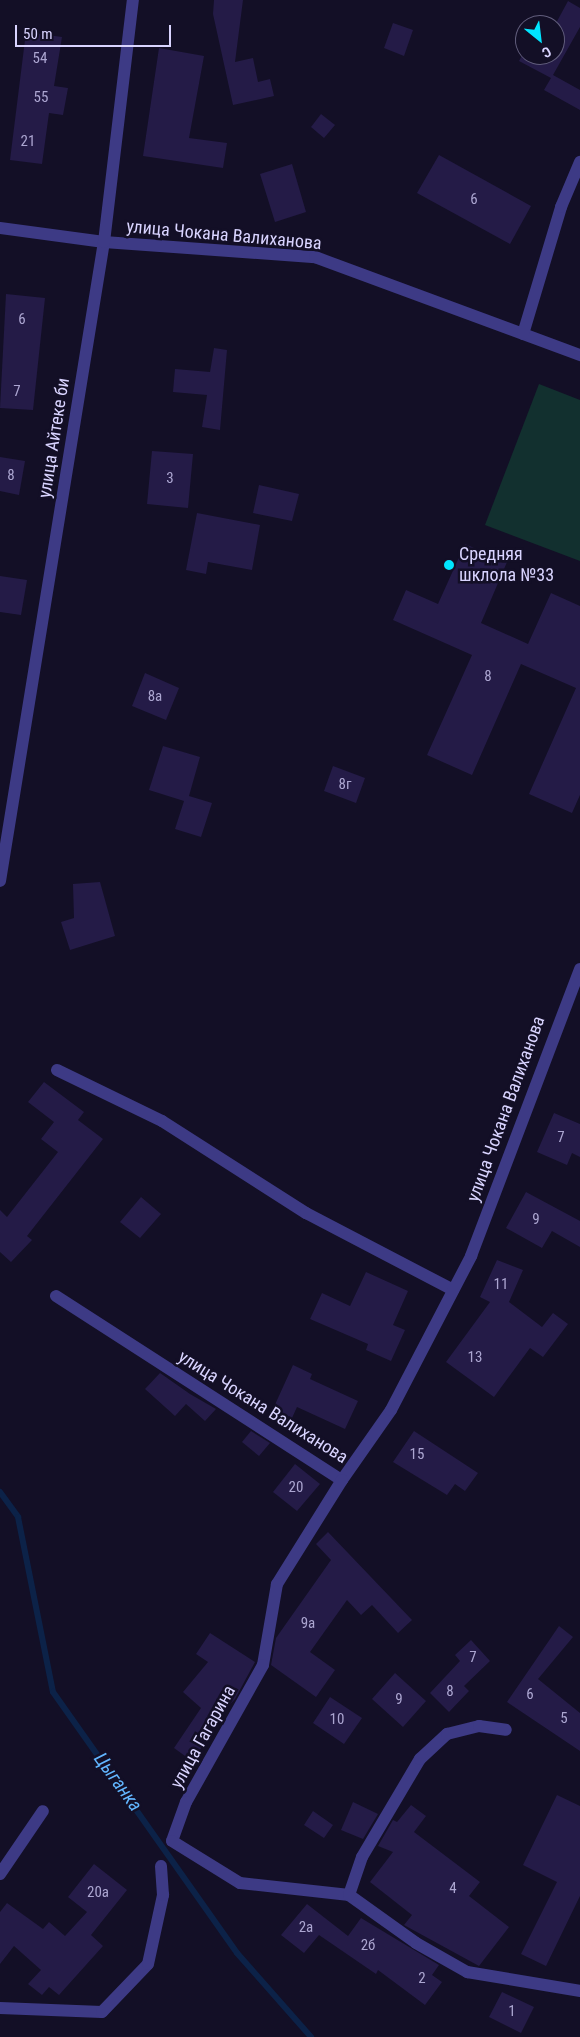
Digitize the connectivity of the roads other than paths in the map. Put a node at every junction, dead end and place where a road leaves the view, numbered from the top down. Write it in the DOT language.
graph roads {
  1 [pos="133,0"];
  2 [pos="580,162"];
  3 [pos="0,228"];
  4 [pos="104,242"];
  5 [pos="523,334"];
  6 [pos="580,355"];
  7 [pos="0,881"];
  8 [pos="580,968"];
  9 [pos="57,1070"];
  10 [pos="453,1290"];
  11 [pos="56,1296"];
  12 [pos="342,1480"];
  13 [pos="506,1730"];
  14 [pos="43,1812"];
  15 [pos="161,1866"];
  16 [pos="0,1874"];
  17 [pos="349,1895"];
  18 [pos="580,1992"];
  19 [pos="0,2008"];
  1 -- 4 [label="street, улица Айтеке би"];
  2 -- 5 [label="street"];
  3 -- 4 [label="street, улица Чокана Валиханова"];
  4 -- 5 [label="street, улица Чокана Валиханова"];
  4 -- 7 [label="street, улица Айтеке би"];
  5 -- 6 [label="street, улица Чокана Валиханова"];
  8 -- 10 [label="street, улица Чокана Валиханова"];
  9 -- 10 [label="street"];
  10 -- 12 [label="street, улица Чокана Валиханова"];
  11 -- 12 [label="street, улица Чокана Валиханова"];
  12 -- 17 [label="street, улица Гагарина"];
  13 -- 17 [label="street"];
  14 -- 16 [label="street"];
  15 -- 19 [label="street"];
  17 -- 18 [label="street, улица Гагарина"];
}
